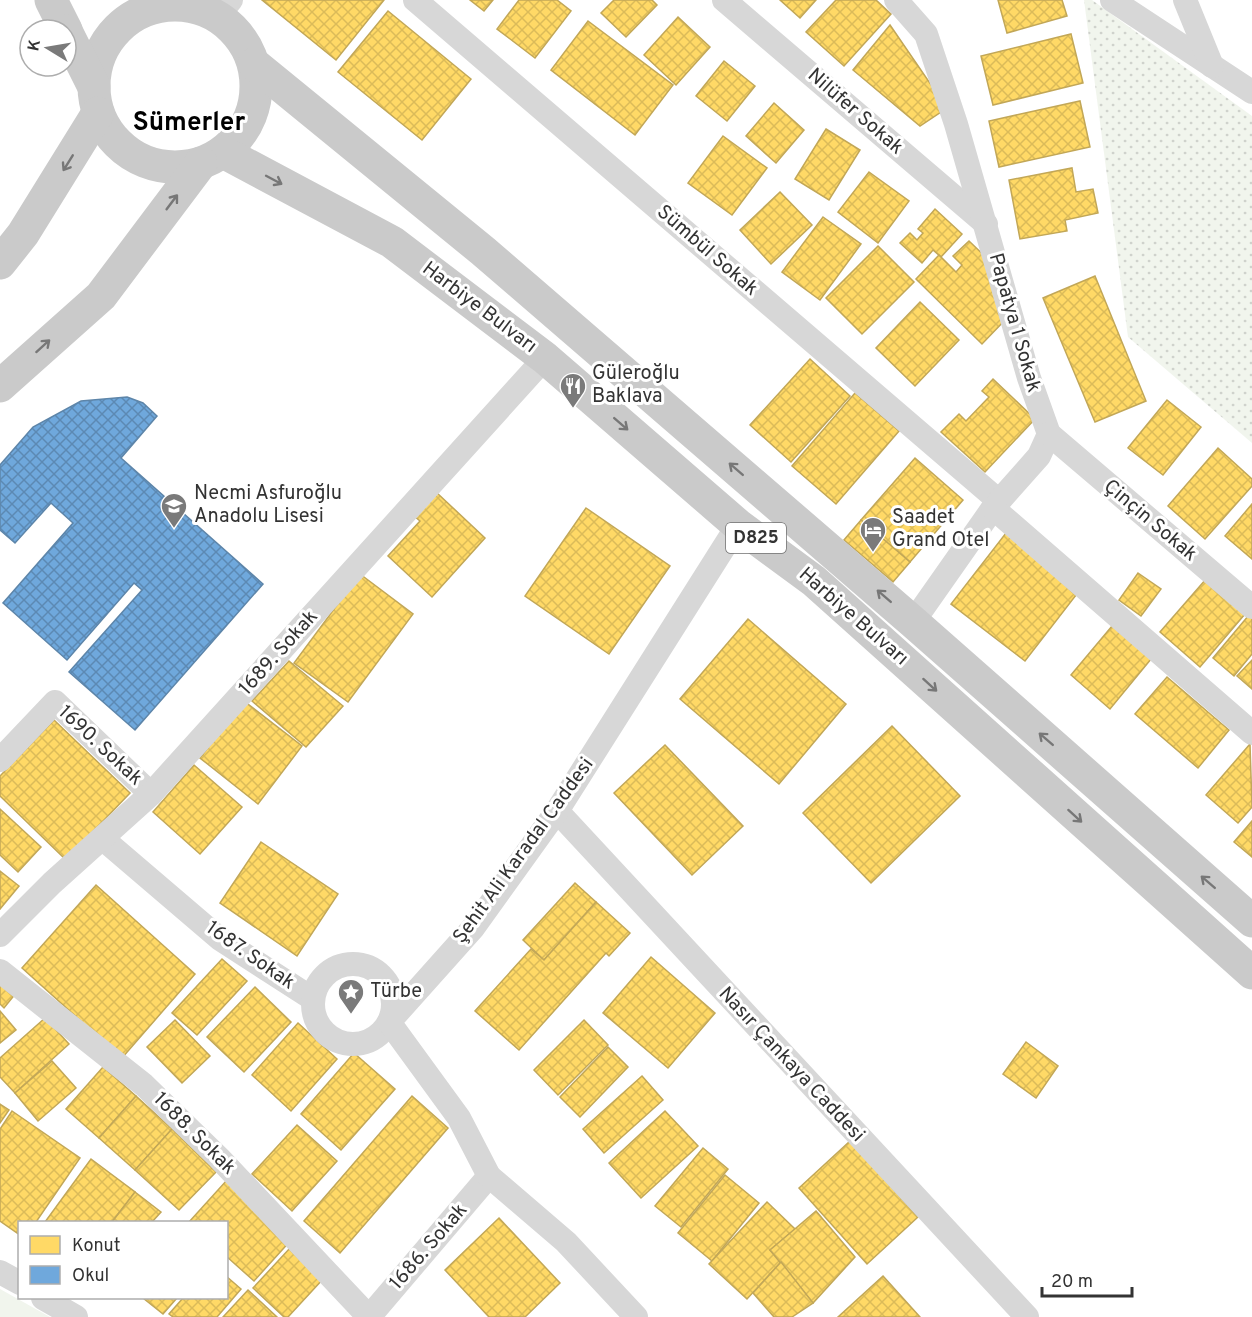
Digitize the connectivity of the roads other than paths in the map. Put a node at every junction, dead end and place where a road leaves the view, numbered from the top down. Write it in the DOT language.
graph roads {
  1 [pos="51,0"];
  2 [pos="415,0"];
  3 [pos="724,0"];
  4 [pos="896,0"];
  5 [pos="1112,0"];
  6 [pos="1185,0"];
  7 [pos="160,2"];
  8 [pos="225,8"];
  9 [pos="60,18"];
  10 [pos="78,58"];
  11 [pos="254,64"];
  12 [pos="1212,66"];
  13 [pos="1252,92"];
  14 [pos="96,100"];
  15 [pos="212,158"];
  16 [pos="986,224"];
  17 [pos="0,263"];
  18 [pos="545,358"];
  19 [pos="0,386"];
  20 [pos="1049,434"];
  21 [pos="996,505"];
  22 [pos="738,525"];
  23 [pos="1252,607"];
  24 [pos="913,622"];
  25 [pos="1252,733"];
  26 [pos="0,760"];
  27 [pos="151,794"];
  28 [pos="557,812"];
  29 [pos="103,839"];
  30 [pos="1252,921"];
  31 [pos="0,935"];
  32 [pos="0,971"];
  33 [pos="1252,973"];
  34 [pos="313,999"];
  35 [pos="389,1022"];
  36 [pos="489,1176"];
  37 [pos="0,1272"];
  38 [pos="18,1282"];
  39 [pos="45,1299"];
  40 [pos="76,1317"];
  41 [pos="369,1317"];
  42 [pos="636,1317"];
  43 [pos="1027,1317"];
  1 -- 9 [label="main road"];
  2 -- 21 [label="street, Sümbül Sokak"];
  3 -- 16 [label="street, Nilüfer Sokak"];
  4 -- 16 [label="street, Papatya 1 Sokak"];
  5 -- 12 [label="street"];
  6 -- 12 [label="street"];
  7 -- 8 [label="main road, Harbiye Bulvarı"];
  7 -- 14 [label="main road, Harbiye Bulvarı"];
  8 -- 11 [label="main road, Harbiye Bulvarı"];
  10 -- 14 [label="main road"];
  11 -- 15 [label="main road, Harbiye Bulvarı"];
  24 -- 11 [label="main road, Harbiye Bulvarı / D825, one-way"];
  12 -- 13 [label="street"];
  14 -- 15 [label="main road"];
  14 -- 17 [label="main road, one-way"];
  15 -- 18 [label="main road, Harbiye Bulvarı / D825, one-way"];
  19 -- 15 [label="main road, one-way"];
  16 -- 20 [label="street, Papatya 1 Sokak"];
  18 -- 22 [label="main road, Harbiye Bulvarı / D825, one-way"];
  18 -- 27 [label="street, 1689. Sokak"];
  20 -- 21 [label="street"];
  20 -- 23 [label="street, Çinçin Sokak"];
  21 -- 24 [label="street"];
  21 -- 25 [label="street, Sümbül Sokak"];
  22 -- 28 [label="street, Şehit Ali Karadal Caddesi"];
  22 -- 33 [label="main road, Harbiye Bulvarı / D825, one-way"];
  30 -- 24 [label="main road, Harbiye Bulvarı / D825, one-way"];
  26 -- 27 [label="street, 1690. Sokak"];
  27 -- 29 [label="street, 1689. Sokak"];
  28 -- 35 [label="street, Şehit Ali Karadal Caddesi"];
  28 -- 43 [label="street, Nasır Çankaya Caddesi"];
  29 -- 31 [label="street, 1689. Sokak"];
  29 -- 34 [label="street, 1687. Sokak"];
  32 -- 41 [label="street, 1688. Sokak"];
  34 -- 35 [label="street, 1687. Sokak"];
  34 -- 35 [label="street"];
  35 -- 36 [label="street"];
  36 -- 41 [label="street, 1686. Sokak"];
  36 -- 42 [label="street"];
  37 -- 38 [label="street"];
  39 -- 40 [label="street"];
}
